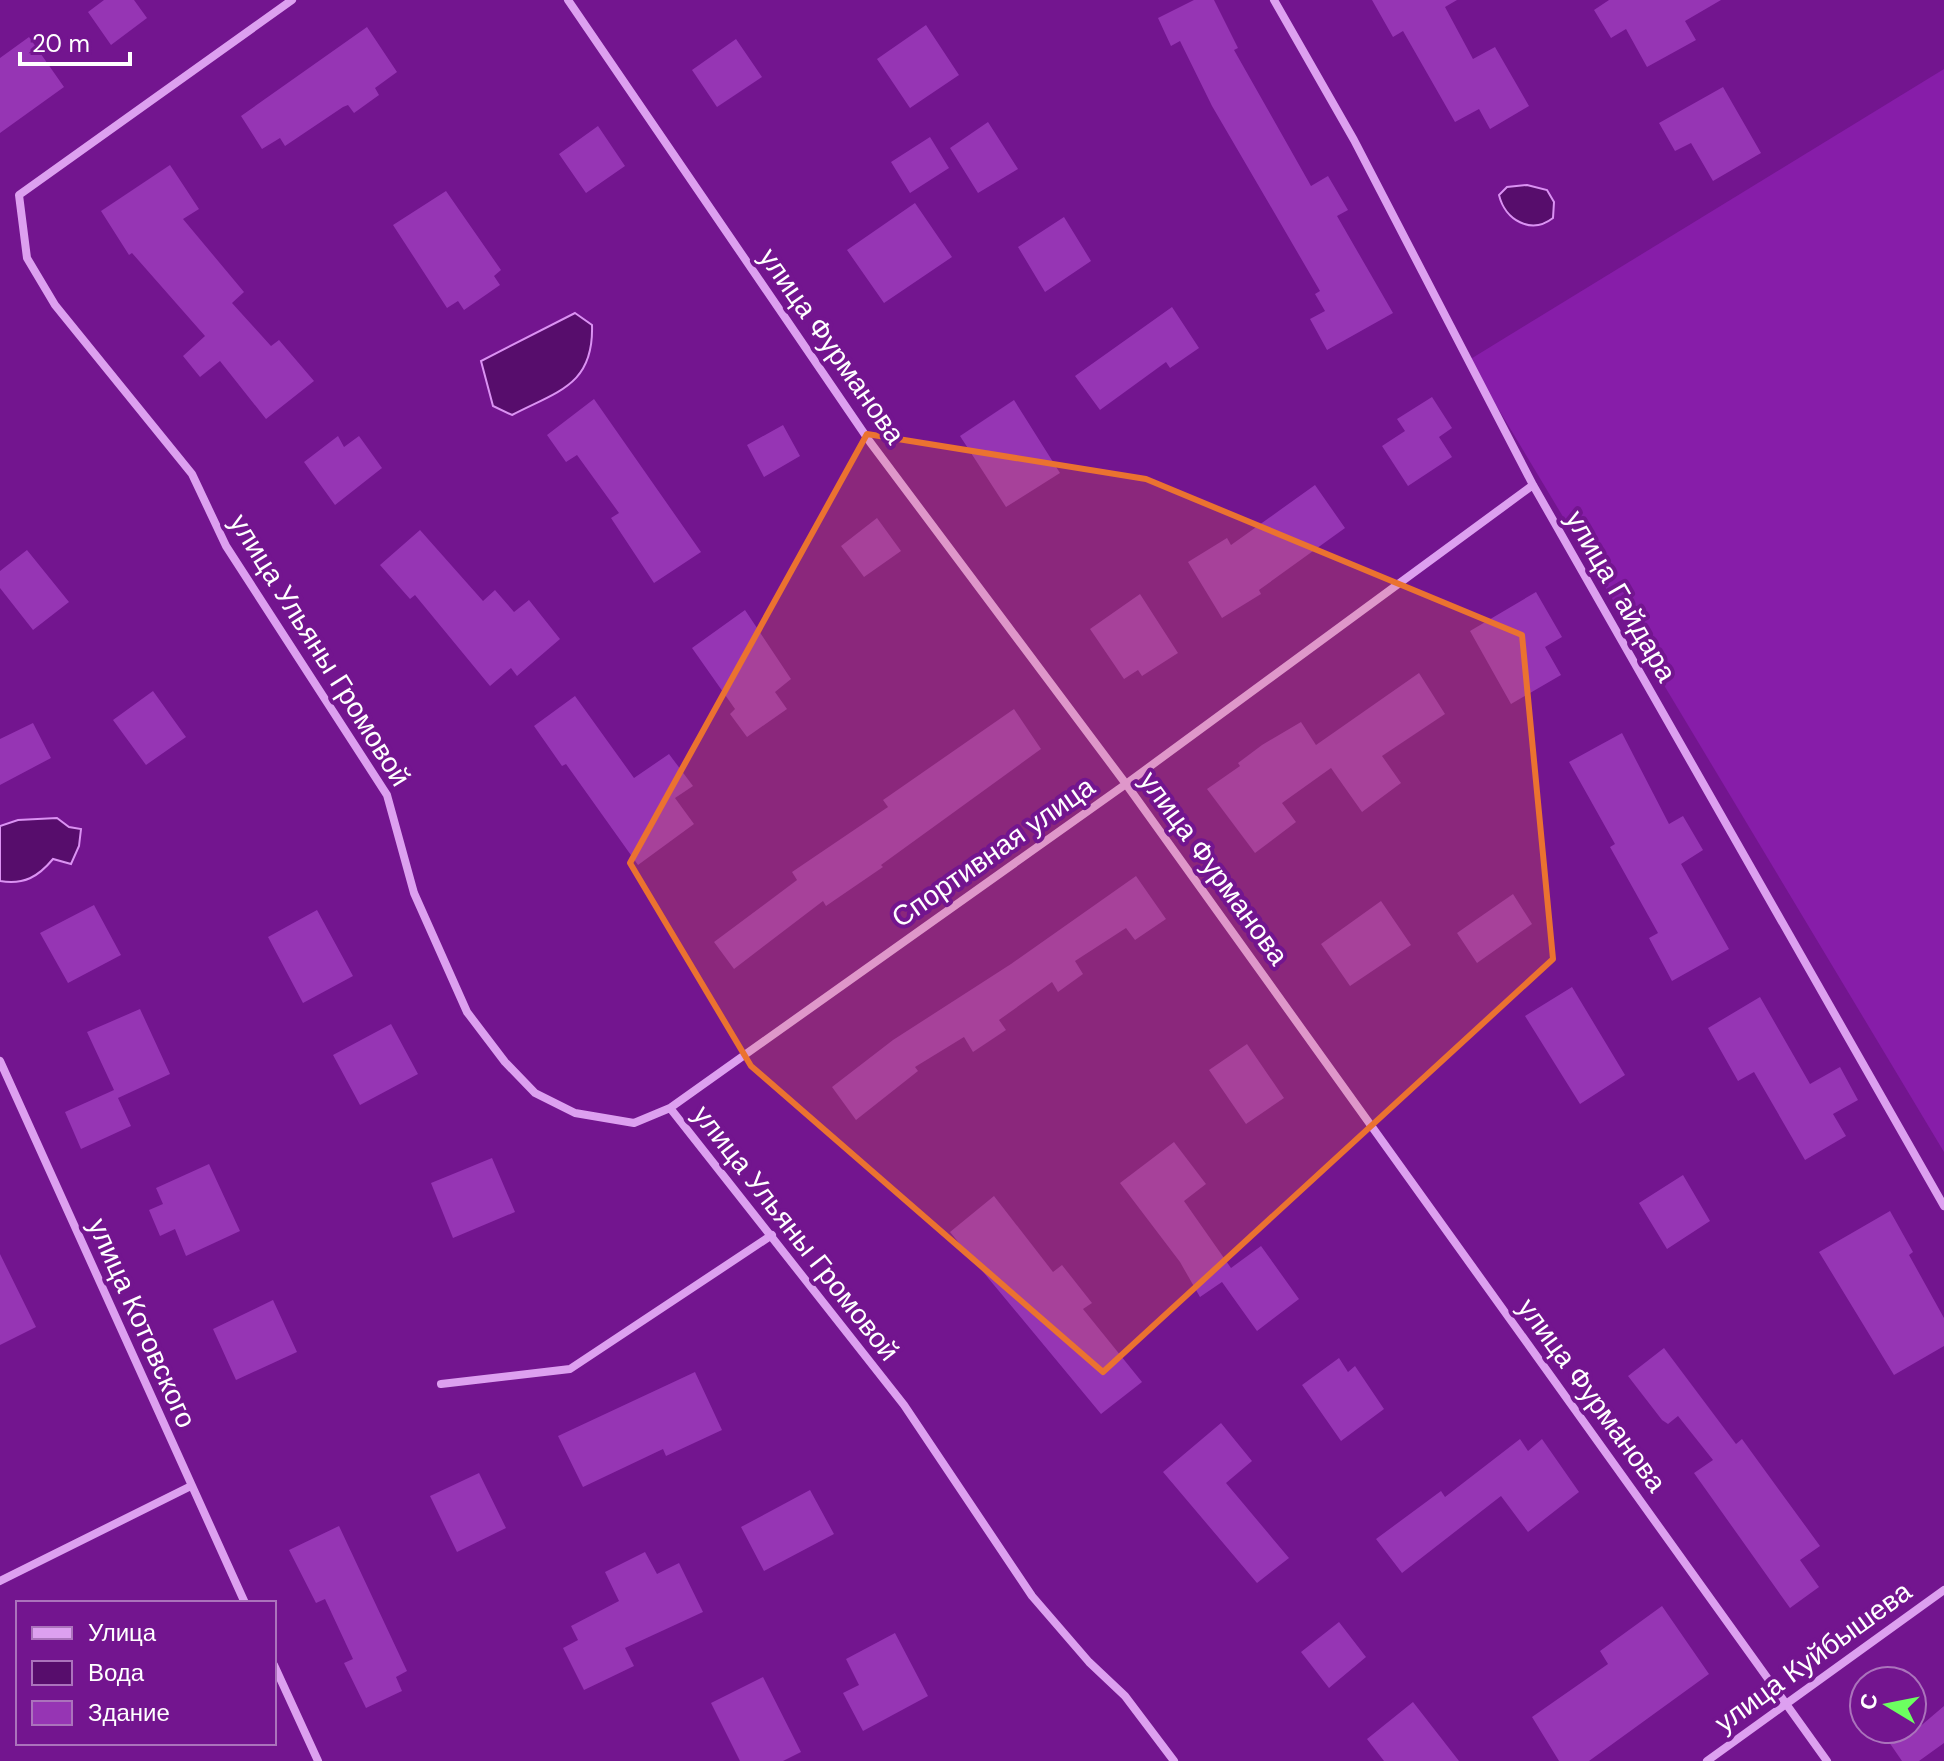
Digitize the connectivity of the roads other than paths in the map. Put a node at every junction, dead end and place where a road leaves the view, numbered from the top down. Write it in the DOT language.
graph roads {
  1 [pos="292,0"];
  2 [pos="568,0"];
  3 [pos="1274,0"];
  4 [pos="1533,485"];
  5 [pos="1126,784"];
  6 [pos="0,1061"];
  7 [pos="670,1108"];
  8 [pos="1944,1206"];
  9 [pos="772,1235"];
  10 [pos="441,1384"];
  11 [pos="191,1486"];
  12 [pos="0,1581"];
  13 [pos="1944,1590"];
  14 [pos="244,1601"];
  15 [pos="276,1669"];
  16 [pos="1786,1701"];
  17 [pos="318,1761"];
  18 [pos="1174,1761"];
  19 [pos="1707,1761"];
  20 [pos="1827,1761"];
  1 -- 7 [label="street, улица Ульяны Громовой"];
  2 -- 5 [label="street, улица Фурманова"];
  3 -- 4 [label="street, улица Гайдара"];
  4 -- 5 [label="street, Спортивная улица"];
  4 -- 8 [label="street, улица Гайдара"];
  5 -- 7 [label="street, Спортивная улица"];
  5 -- 16 [label="street, улица Фурманова"];
  6 -- 11 [label="street, улица Котовского"];
  7 -- 9 [label="street, улица Ульяны Громовой"];
  9 -- 10 [label="street"];
  9 -- 18 [label="street, улица Ульяны Громовой"];
  11 -- 12 [label="street"];
  11 -- 14 [label="street, улица Котовского"];
  13 -- 16 [label="street, улица Куйбышева"];
  15 -- 17 [label="street"];
  16 -- 19 [label="street, улица Куйбышева"];
  16 -- 20 [label="street, улица Фурманова"];
}
